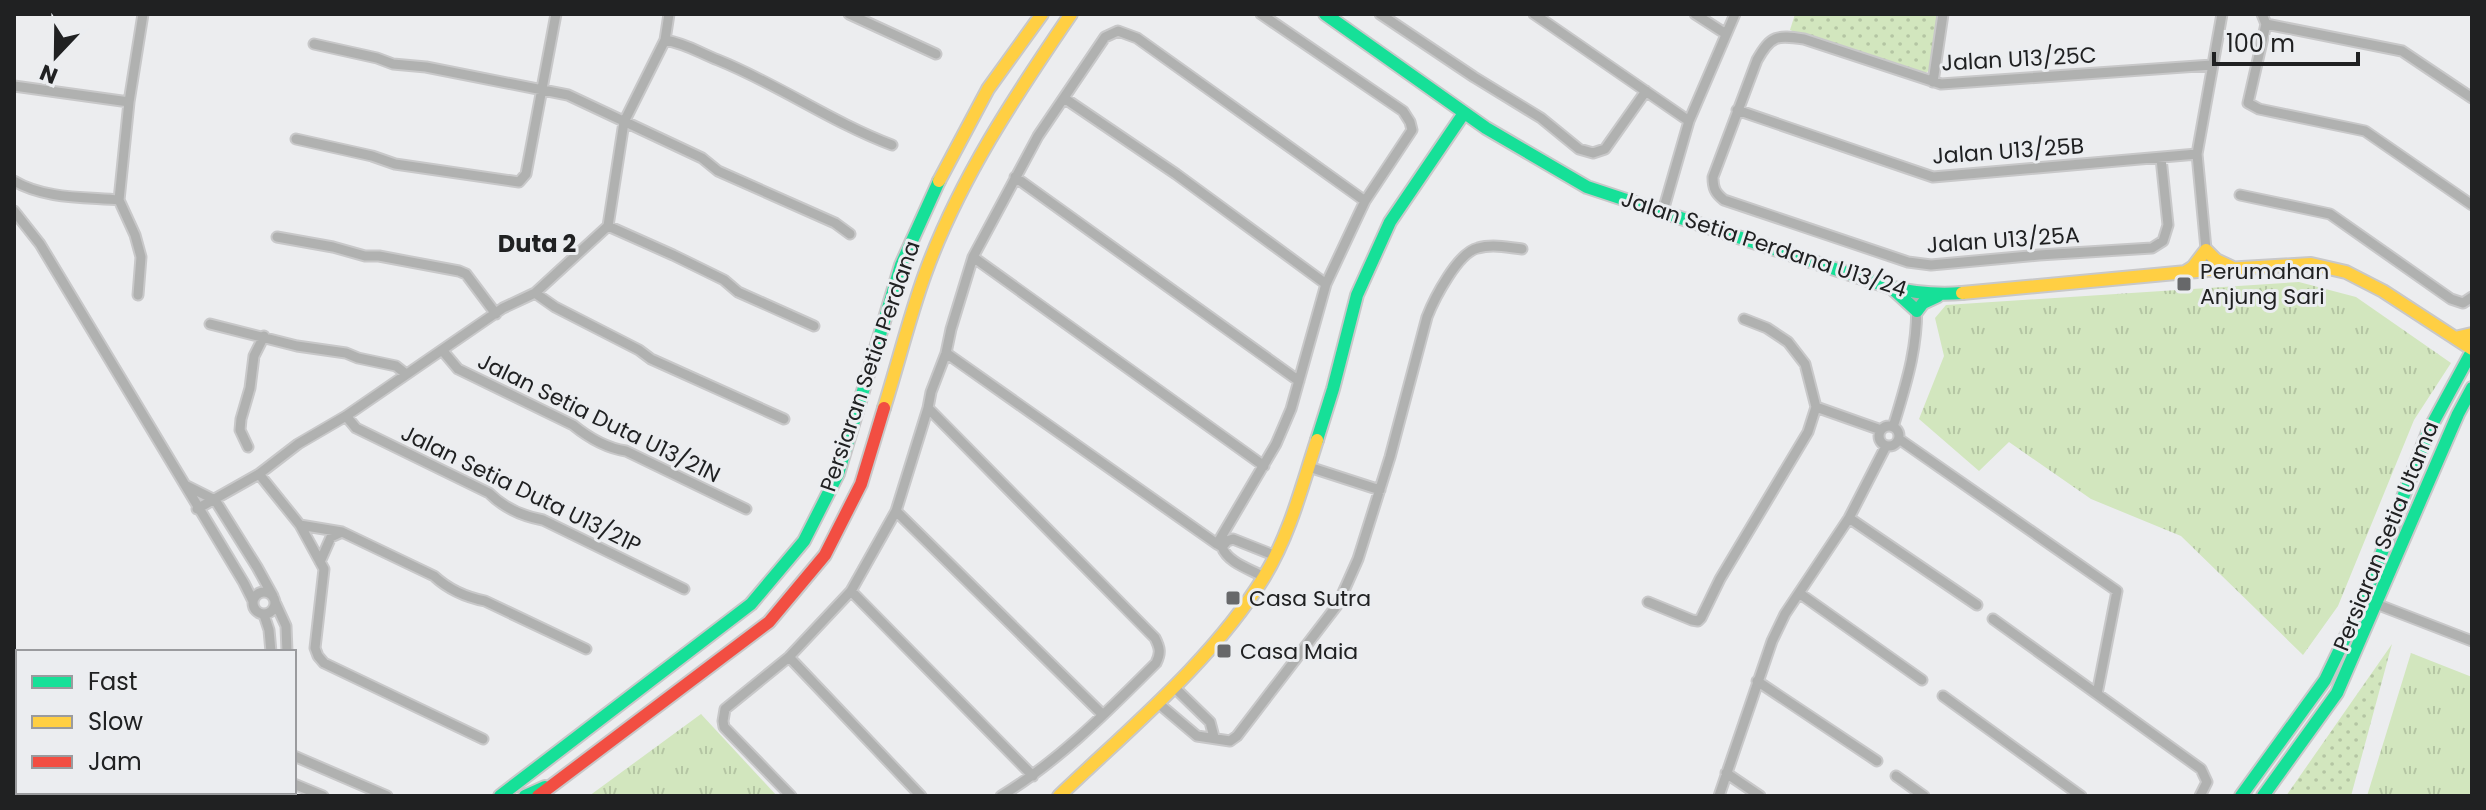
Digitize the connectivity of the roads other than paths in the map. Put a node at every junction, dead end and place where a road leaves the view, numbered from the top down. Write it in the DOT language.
graph roads {
  1 [pos="143,14"];
  2 [pos="556,14"];
  3 [pos="669,14"];
  4 [pos="849,14"];
  5 [pos="1042,14"];
  6 [pos="1071,14"];
  7 [pos="1261,14"];
  8 [pos="1325,14"];
  9 [pos="1380,14"];
  10 [pos="1534,14"];
  11 [pos="1695,14"];
  12 [pos="1735,14"];
  13 [pos="1943,14"];
  14 [pos="2222,14"];
  15 [pos="2264,19"];
  16 [pos="1726,34"];
  17 [pos="665,40"];
  18 [pos="314,44"];
  19 [pos="936,54"];
  20 [pos="2212,65"];
  21 [pos="1933,82"];
  22 [pos="14,86"];
  23 [pos="542,90"];
  24 [pos="1646,91"];
  25 [pos="1064,98"];
  26 [pos="2472,98"];
  27 [pos="1445,100"];
  28 [pos="129,102"];
  29 [pos="1737,110"];
  30 [pos="1464,113"];
  31 [pos="1689,121"];
  32 [pos="624,122"];
  33 [pos="1484,126"];
  34 [pos="1451,131"];
  35 [pos="296,139"];
  36 [pos="892,145"];
  37 [pos="2197,154"];
  38 [pos="2161,158"];
  39 [pos="1015,177"];
  40 [pos="14,181"];
  41 [pos="2240,195"];
  42 [pos="119,200"];
  43 [pos="1365,201"];
  44 [pos="2472,205"];
  45 [pos="14,211"];
  46 [pos="1663,211"];
  47 [pos="608,226"];
  48 [pos="850,234"];
  49 [pos="277,237"];
  50 [pos="1522,249"];
  51 [pos="2206,250"];
  52 [pos="973,257"];
  53 [pos="2237,269"];
  54 [pos="2208,270"];
  55 [pos="2184,273"];
  56 [pos="1326,284"];
  57 [pos="1889,287"];
  58 [pos="535,293"];
  59 [pos="1916,293"];
  60 [pos="138,295"];
  61 [pos="1941,295"];
  62 [pos="2468,300"];
  63 [pos="1917,311"];
  64 [pos="496,314"];
  65 [pos="1744,319"];
  66 [pos="210,324"];
  67 [pos="814,326"];
  68 [pos="2472,334"];
  69 [pos="264,336"];
  70 [pos="2455,338"];
  71 [pos="442,350"];
  72 [pos="2472,350"];
  73 [pos="946,353"];
  74 [pos="2460,372"];
  75 [pos="406,374"];
  76 [pos="1299,381"];
  77 [pos="2472,388"];
  78 [pos="1816,407"];
  79 [pos="928,408"];
  80 [pos="346,416"];
  81 [pos="784,419"];
  82 [pos="1893,427"];
  83 [pos="1881,430"];
  84 [pos="1899,439"];
  85 [pos="1886,446"];
  86 [pos="248,447"];
  87 [pos="1264,466"];
  88 [pos="1309,467"];
  89 [pos="259,474"];
  90 [pos="185,485"];
  91 [pos="1380,490"];
  92 [pos="215,500"];
  93 [pos="197,509"];
  94 [pos="746,509"];
  95 [pos="896,511"];
  96 [pos="1849,518"];
  97 [pos="300,525"];
  98 [pos="342,532"];
  99 [pos="1220,546"];
  100 [pos="1276,556"];
  101 [pos="320,562"];
  102 [pos="1264,577"];
  103 [pos="684,589"];
  104 [pos="851,591"];
  105 [pos="1799,593"];
  106 [pos="274,599"];
  107 [pos="2364,599"];
  108 [pos="253,601"];
  109 [pos="1648,602"];
  110 [pos="1977,605"];
  111 [pos="2377,605"];
  112 [pos="264,615"];
  113 [pos="1993,619"];
  114 [pos="2472,641"];
  115 [pos="586,649"];
  116 [pos="271,650"];
  117 [pos="287,650"];
  118 [pos="789,657"];
  119 [pos="1922,680"];
  120 [pos="1757,681"];
  121 [pos="1174,687"];
  122 [pos="2097,694"];
  123 [pos="1943,696"];
  124 [pos="1158,703"];
  125 [pos="1103,715"];
  126 [pos="1214,737"];
  127 [pos="483,739"];
  128 [pos="296,757"];
  129 [pos="1877,761"];
  130 [pos="1726,773"];
  131 [pos="1033,776"];
  132 [pos="1896,776"];
  133 [pos="558,780"];
  134 [pos="296,785"];
  135 [pos="513,785"];
  136 [pos="2201,795"];
  137 [pos="323,796"];
  138 [pos="387,796"];
  139 [pos="487,796"];
  140 [pos="500,796"];
  141 [pos="525,796"];
  142 [pos="538,796"];
  143 [pos="791,796"];
  144 [pos="921,796"];
  145 [pos="1001,796"];
  146 [pos="1059,796"];
  147 [pos="1719,796"];
  148 [pos="1760,796"];
  149 [pos="1924,796"];
  150 [pos="2081,796"];
  151 [pos="2241,796"];
  152 [pos="2263,796"];
  1 -- 28 [label="street"];
  2 -- 23 [label="street"];
  3 -- 17 [label="street"];
  4 -- 19 [label="street"];
  5 -- 135 [label="street, Persiaran Setia Perdana"];
  6 -- 133 [label="street, Persiaran Setia Perdana"];
  7 -- 43 [label="street"];
  8 -- 27 [label="street, Jalan Setia Perdana U13/24"];
  9 -- 24 [label="street"];
  10 -- 24 [label="street"];
  11 -- 16 [label="street"];
  12 -- 16 [label="street"];
  13 -- 21 [label="street"];
  14 -- 20 [label="street"];
  15 -- 26 [label="street"];
  15 -- 44 [label="street"];
  16 -- 31 [label="street"];
  17 -- 32 [label="street"];
  17 -- 36 [label="street"];
  18 -- 23 [label="street"];
  20 -- 21 [label="street, Jalan U13/25C"];
  20 -- 37 [label="street"];
  21 -- 29 [label="street, Jalan U13/25C"];
  22 -- 28 [label="street"];
  23 -- 32 [label="street"];
  23 -- 35 [label="street"];
  24 -- 31 [label="street"];
  25 -- 39 [label="street"];
  25 -- 43 [label="street"];
  25 -- 56 [label="street"];
  27 -- 30 [label="street, Jalan Setia Perdana U13/24"];
  27 -- 34 [label="street"];
  28 -- 42 [label="street"];
  29 -- 38 [label="street, Jalan U13/25B"];
  29 -- 38 [label="street, Jalan U13/25A"];
  30 -- 33 [label="street, Jalan Setia Perdana U13/24"];
  30 -- 34 [label="street"];
  31 -- 46 [label="street"];
  32 -- 47 [label="street"];
  32 -- 48 [label="street"];
  33 -- 34 [label="street"];
  33 -- 46 [label="street, Jalan Setia Perdana U13/24"];
  34 -- 88 [label="street"];
  37 -- 38 [label="street, Jalan U13/25B"];
  37 -- 51 [label="street"];
  39 -- 52 [label="street"];
  39 -- 76 [label="street"];
  40 -- 42 [label="street"];
  41 -- 62 [label="street"];
  42 -- 60 [label="street"];
  43 -- 56 [label="street"];
  45 -- 90 [label="street"];
  46 -- 57 [label="street, Jalan Setia Perdana U13/24"];
  47 -- 58 [label="street"];
  47 -- 67 [label="street"];
  49 -- 64 [label="street"];
  50 -- 91 [label="street"];
  51 -- 53 [label="street"];
  51 -- 54 [label="street"];
  51 -- 55 [label="street"];
  52 -- 73 [label="street"];
  52 -- 87 [label="street"];
  53 -- 54 [label="street, Jalan Setia Perdana U13/24"];
  53 -- 70 [label="street, Jalan Setia Perdana U13/24"];
  54 -- 55 [label="street, Jalan Setia Perdana U13/24"];
  55 -- 61 [label="street, Jalan Setia Perdana U13/24"];
  56 -- 76 [label="street"];
  57 -- 59 [label="street, Jalan Setia Perdana U13/24"];
  57 -- 63 [label="street"];
  58 -- 64 [label="street"];
  58 -- 81 [label="street"];
  59 -- 61 [label="street, Jalan Setia Perdana U13/24"];
  59 -- 63 [label="street"];
  61 -- 63 [label="street"];
  63 -- 82 [label="street"];
  64 -- 71 [label="street"];
  65 -- 78 [label="street"];
  66 -- 69 [label="street"];
  68 -- 70 [label="street"];
  69 -- 75 [label="street"];
  69 -- 86 [label="street"];
  70 -- 72 [label="street, Jalan Setia Perdana U13/24"];
  70 -- 74 [label="street"];
  71 -- 75 [label="street"];
  71 -- 94 [label="street, Jalan Setia Duta U13/21N"];
  72 -- 74 [label="street, Persiaran Setia Utama"];
  73 -- 79 [label="street"];
  73 -- 99 [label="street"];
  74 -- 107 [label="street, Persiaran Setia Utama"];
  75 -- 80 [label="street"];
  76 -- 87 [label="street"];
  77 -- 111 [label="street, Persiaran Setia Utama"];
  78 -- 83 [label="street"];
  78 -- 109 [label="street"];
  79 -- 95 [label="street"];
  79 -- 125 [label="street"];
  80 -- 89 [label="street"];
  80 -- 103 [label="street, Jalan Setia Duta U13/21P"];
  82 -- 83 [label="street"];
  82 -- 84 [label="street"];
  83 -- 85 [label="street"];
  84 -- 85 [label="street"];
  84 -- 122 [label="street"];
  85 -- 96 [label="street"];
  87 -- 99 [label="street"];
  88 -- 91 [label="street"];
  88 -- 100 [label="street"];
  89 -- 92 [label="street"];
  89 -- 97 [label="street"];
  90 -- 92 [label="street"];
  90 -- 93 [label="street"];
  91 -- 126 [label="street"];
  92 -- 93 [label="street"];
  92 -- 106 [label="street"];
  93 -- 108 [label="street"];
  95 -- 104 [label="street"];
  95 -- 125 [label="street"];
  96 -- 105 [label="street"];
  96 -- 110 [label="street"];
  97 -- 98 [label="street"];
  97 -- 101 [label="street"];
  98 -- 101 [label="street"];
  98 -- 115 [label="street"];
  99 -- 100 [label="street"];
  99 -- 102 [label="street"];
  100 -- 102 [label="street"];
  101 -- 127 [label="street"];
  102 -- 121 [label="street"];
  104 -- 118 [label="street"];
  104 -- 131 [label="street"];
  105 -- 119 [label="street"];
  105 -- 120 [label="street"];
  106 -- 108 [label="street"];
  106 -- 112 [label="street"];
  106 -- 117 [label="street"];
  107 -- 111 [label="street"];
  107 -- 151 [label="street, Persiaran Setia Utama"];
  108 -- 112 [label="street"];
  111 -- 114 [label="street"];
  111 -- 152 [label="street, Persiaran Setia Utama"];
  112 -- 116 [label="street"];
  113 -- 122 [label="street"];
  118 -- 143 [label="street"];
  118 -- 144 [label="street"];
  120 -- 129 [label="street"];
  120 -- 130 [label="street"];
  121 -- 124 [label="street"];
  121 -- 126 [label="street"];
  122 -- 136 [label="street"];
  123 -- 150 [label="street"];
  124 -- 126 [label="street"];
  124 -- 146 [label="street"];
  125 -- 131 [label="street"];
  128 -- 138 [label="street"];
  130 -- 147 [label="street"];
  130 -- 148 [label="street"];
  131 -- 145 [label="street"];
  132 -- 149 [label="street"];
  133 -- 141 [label="street"];
  133 -- 142 [label="street, Persiaran Setia Perdana"];
  134 -- 137 [label="street"];
  135 -- 139 [label="street"];
  135 -- 140 [label="street, Persiaran Setia Perdana"];
}
